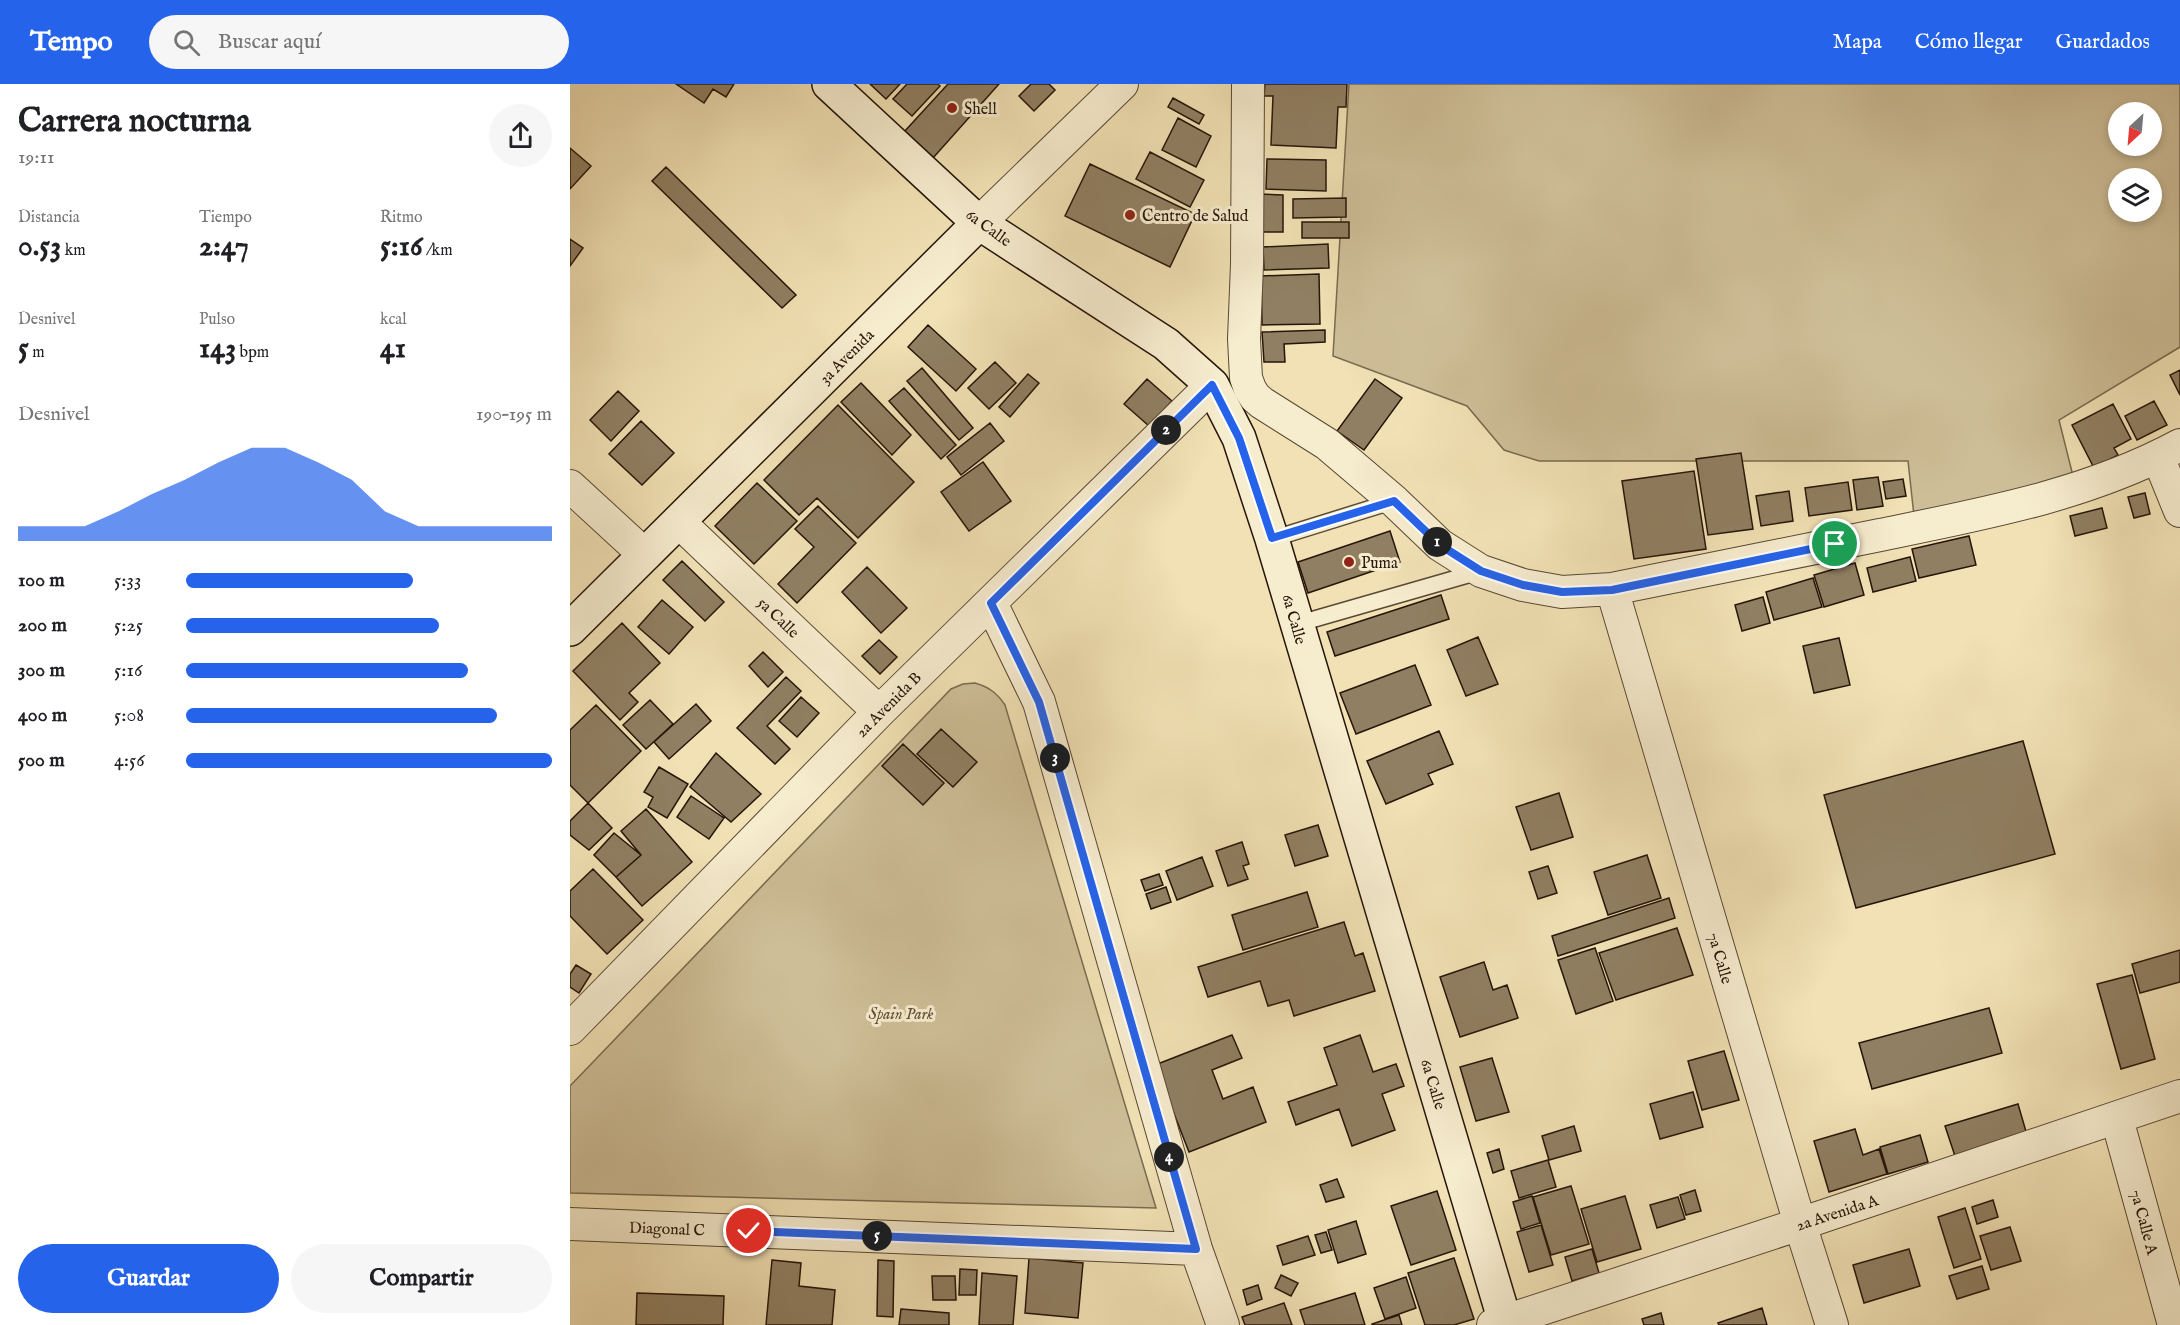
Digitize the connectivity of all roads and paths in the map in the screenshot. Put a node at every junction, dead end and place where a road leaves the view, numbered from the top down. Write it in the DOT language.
graph roads {
  1 [pos="829,84"];
  2 [pos="1122,84"];
  3 [pos="1248,84"];
  4 [pos="980,223"];
  5 [pos="1212,385"];
  6 [pos="2169,451"];
  7 [pos="570,486"];
  8 [pos="1394,501"];
  9 [pos="2180,511"];
  10 [pos="679,522"];
  11 [pos="1272,538"];
  12 [pos="645,555"];
  13 [pos="1481,571"];
  14 [pos="1612,590"];
  15 [pos="991,603"];
  16 [pos="1297,624"];
  17 [pos="570,629"];
  18 [pos="879,712"];
  19 [pos="570,1029"];
  20 [pos="2180,1096"];
  21 [pos="2117,1119"];
  22 [pos="570,1224"];
  23 [pos="1800,1224"];
  24 [pos="1196,1249"];
  25 [pos="1501,1324"];
  26 [pos="1223,1325"];
  27 [pos="1832,1325"];
  28 [pos="2174,1325"];
  1 -- 4 [label="main road, 6a Calle"];
  2 -- 4 [label="street, 3a Avenida"];
  3 -- 8 [label="street"];
  4 -- 5 [label="main road, 6a Calle"];
  4 -- 10 [label="main road, 3a Avenida"];
  5 -- 11 [label="main road, 6a Calle"];
  5 -- 15 [label="street, 2a Avenida B"];
  6 -- 9 [label="street"];
  6 -- 14 [label="street"];
  7 -- 12 [label="street"];
  8 -- 11 [label="lane"];
  8 -- 13 [label="street"];
  10 -- 12 [label="main road, 3a Avenida"];
  10 -- 18 [label="street, 5a Calle"];
  11 -- 16 [label="main road, 6a Calle"];
  12 -- 17 [label="main road, 3a Avenida"];
  13 -- 14 [label="street"];
  13 -- 16 [label="lane"];
  14 -- 23 [label="street, 7a Calle"];
  15 -- 18 [label="street, 2a Avenida B"];
  15 -- 24 [label="street"];
  16 -- 25 [label="main road, 6a Calle"];
  18 -- 19 [label="street, 2a Avenida B"];
  20 -- 21 [label="street, 2a Avenida A"];
  21 -- 23 [label="street, 2a Avenida A"];
  21 -- 28 [label="street, 7a Calle A"];
  22 -- 24 [label="street, Diagonal C"];
  23 -- 25 [label="street, 2a Avenida A"];
  23 -- 27 [label="street, 7a Calle"];
  24 -- 26 [label="street"];
}
